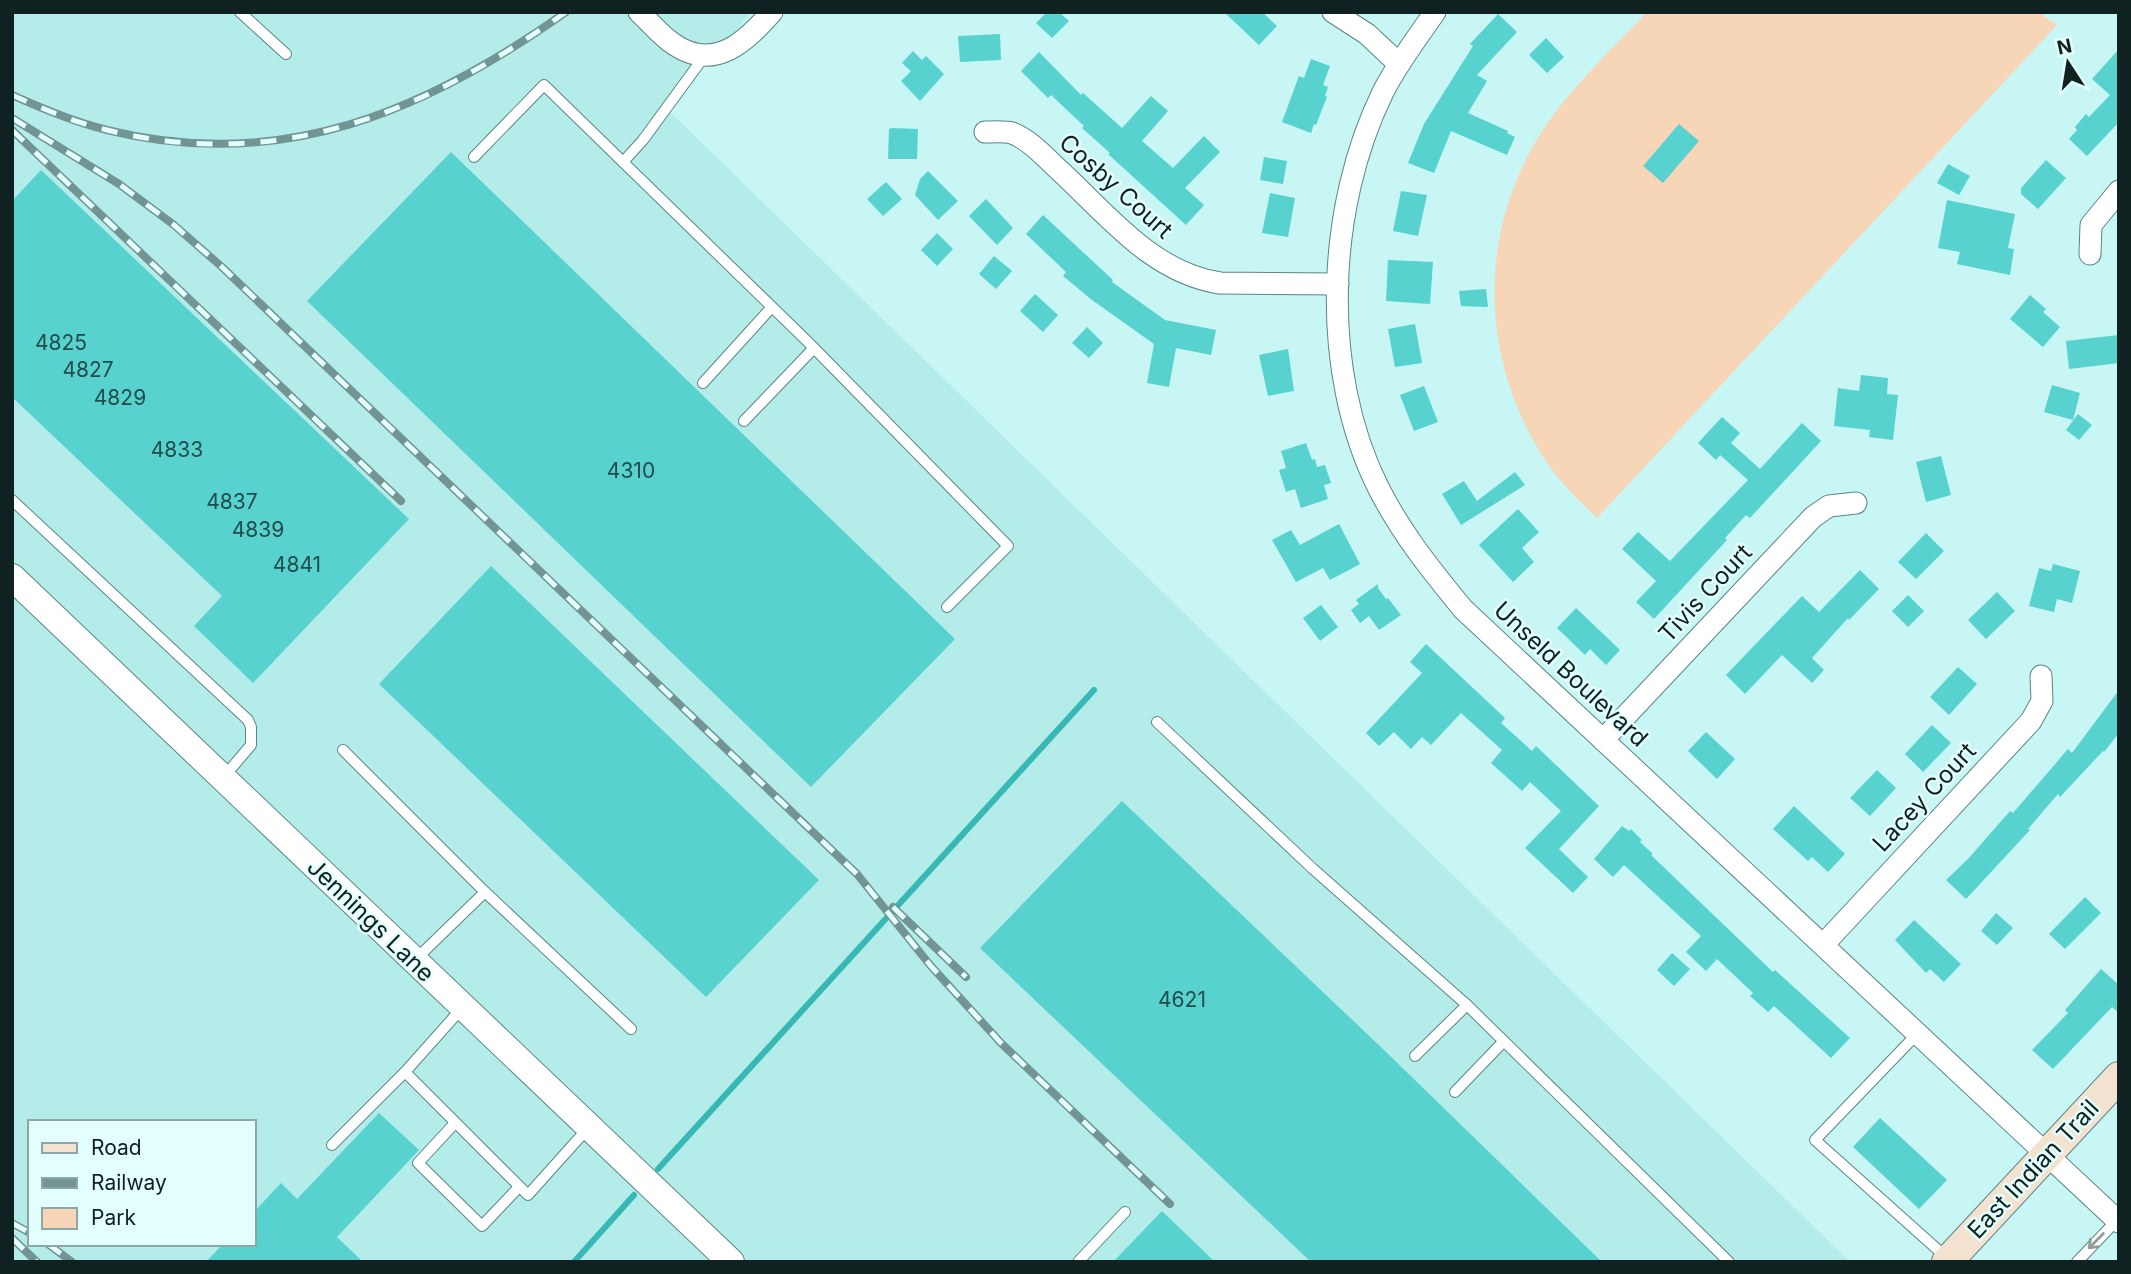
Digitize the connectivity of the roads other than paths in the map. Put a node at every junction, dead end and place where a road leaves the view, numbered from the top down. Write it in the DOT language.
graph roads {
  1 [pos="240,12"];
  2 [pos="639,12"];
  3 [pos="772,12"];
  4 [pos="1333,12"];
  5 [pos="1435,12"];
  6 [pos="286,54"];
  7 [pos="706,54"];
  8 [pos="1399,64"];
  9 [pos="985,132"];
  10 [pos="474,157"];
  11 [pos="622,162"];
  12 [pos="2119,191"];
  13 [pos="2090,254"];
  14 [pos="1338,284"];
  15 [pos="771,308"];
  16 [pos="814,348"];
  17 [pos="703,383"];
  18 [pos="744,421"];
  19 [pos="12,500"];
  20 [pos="1856,503"];
  21 [pos="12,577"];
  22 [pos="947,607"];
  23 [pos="2041,676"];
  24 [pos="1157,722"];
  25 [pos="1603,740"];
  26 [pos="343,750"];
  27 [pos="223,778"];
  28 [pos="485,892"];
  29 [pos="1823,945"];
  30 [pos="414,961"];
  31 [pos="1467,1005"];
  32 [pos="463,1007"];
  33 [pos="631,1029"];
  34 [pos="1918,1033"];
  35 [pos="1504,1041"];
  36 [pos="1415,1056"];
  37 [pos="405,1072"];
  38 [pos="2119,1077"];
  39 [pos="1455,1093"];
  40 [pos="455,1123"];
  41 [pos="589,1127"];
  42 [pos="332,1145"];
  43 [pos="2047,1154"];
  44 [pos="519,1186"];
  45 [pos="1125,1212"];
  46 [pos="2118,1221"];
  47 [pos="1948,1261"];
  48 [pos="730,1262"];
  49 [pos="1079,1262"];
  50 [pos="1729,1262"];
  51 [pos="2077,1262"];
  1 -- 6 [label="lane"];
  2 -- 7 [label="street"];
  3 -- 7 [label="street"];
  4 -- 8 [label="street"];
  5 -- 8 [label="street, Unseld Boulevard"];
  7 -- 11 [label="lane"];
  8 -- 14 [label="street, Unseld Boulevard"];
  9 -- 14 [label="street, Cosby Court"];
  10 -- 11 [label="lane"];
  11 -- 15 [label="lane"];
  12 -- 13 [label="street"];
  14 -- 25 [label="street, Unseld Boulevard"];
  15 -- 16 [label="lane"];
  15 -- 17 [label="lane"];
  16 -- 18 [label="lane"];
  16 -- 22 [label="lane"];
  19 -- 27 [label="lane"];
  20 -- 25 [label="street, Tivis Court"];
  21 -- 27 [label="street, Jennings Lane"];
  23 -- 29 [label="street, Lacey Court"];
  24 -- 31 [label="lane"];
  25 -- 29 [label="street, Unseld Boulevard"];
  26 -- 28 [label="lane"];
  27 -- 30 [label="street, Jennings Lane"];
  28 -- 30 [label="lane"];
  28 -- 33 [label="lane"];
  29 -- 34 [label="street, Unseld Boulevard"];
  30 -- 32 [label="street, Jennings Lane"];
  31 -- 35 [label="lane"];
  31 -- 36 [label="lane"];
  32 -- 37 [label="lane"];
  32 -- 41 [label="street, Jennings Lane"];
  34 -- 43 [label="street, Unseld Boulevard"];
  34 -- 47 [label="lane"];
  35 -- 39 [label="lane"];
  35 -- 50 [label="lane"];
  37 -- 40 [label="lane"];
  37 -- 42 [label="lane"];
  38 -- 43 [label="main road, East Indian Trail"];
  40 -- 44 [label="lane"];
  40 -- 44 [label="lane"];
  41 -- 44 [label="lane"];
  41 -- 48 [label="street, Jennings Lane"];
  43 -- 46 [label="street, Unseld Boulevard"];
  43 -- 47 [label="main road, East Indian Trail"];
  45 -- 49 [label="lane"];
  46 -- 51 [label="lane, one-way"];
}
